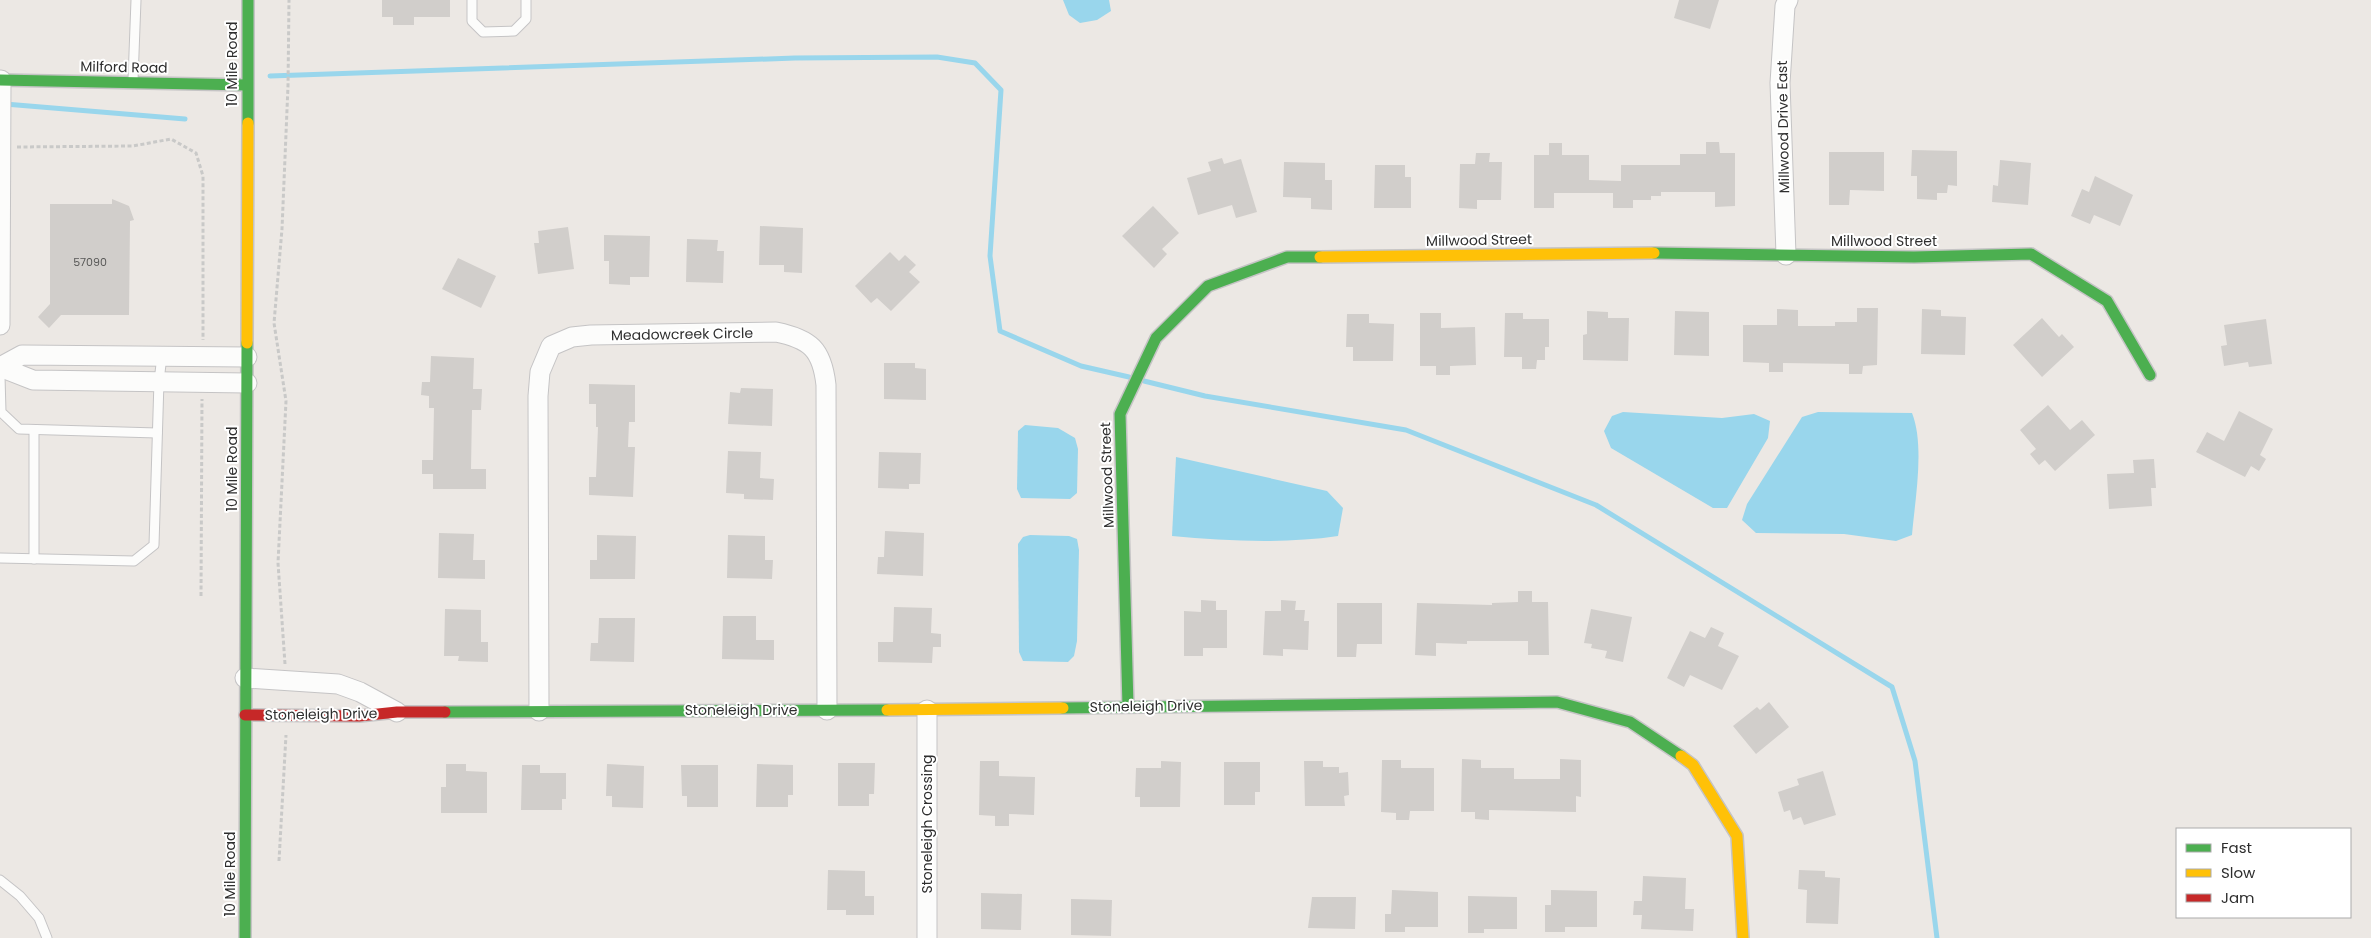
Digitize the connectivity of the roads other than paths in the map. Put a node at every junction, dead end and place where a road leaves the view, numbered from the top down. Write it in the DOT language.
graph roads {
  1 [pos="136,0"];
  2 [pos="248,0"];
  3 [pos="472,0"];
  4 [pos="526,0"];
  5 [pos="1788,0"];
  6 [pos="0,80"];
  7 [pos="133,83"];
  8 [pos="247,85"];
  9 [pos="1,147"];
  10 [pos="0,174"];
  11 [pos="1786,255"];
  12 [pos="0,325"];
  13 [pos="162,356"];
  14 [pos="247,357"];
  15 [pos="0,367"];
  16 [pos="2150,375"];
  17 [pos="0,376"];
  18 [pos="159,381"];
  19 [pos="247,383"];
  20 [pos="34,430"];
  21 [pos="157,433"];
  22 [pos="0,558"];
  23 [pos="34,559"];
  24 [pos="245,678"];
  25 [pos="1128,706"];
  26 [pos="827,710"];
  27 [pos="927,710"];
  28 [pos="539,711"];
  29 [pos="398,712"];
  30 [pos="244,715"];
  31 [pos="0,880"];
  32 [pos="47,938"];
  33 [pos="245,938"];
  34 [pos="927,938"];
  35 [pos="1743,938"];
  1 -- 7 [label="lane"];
  2 -- 8 [label="street, 10 Mile Road"];
  3 -- 4 [label="lane"];
  5 -- 11 [label="street, Millwood Drive East"];
  6 -- 7 [label="street, Milford Road"];
  6 -- 9 [label="street"];
  7 -- 8 [label="street, Milford Road"];
  8 -- 14 [label="street, 10 Mile Road"];
  9 -- 10 [label="street"];
  10 -- 12 [label="street"];
  11 -- 16 [label="street, Millwood Street"];
  11 -- 25 [label="street, Millwood Street"];
  13 -- 14 [label="street"];
  13 -- 15 [label="street"];
  13 -- 18 [label="lane"];
  14 -- 19 [label="street, 10 Mile Road"];
  15 -- 18 [label="street"];
  17 -- 20 [label="lane"];
  18 -- 19 [label="street"];
  18 -- 21 [label="lane"];
  19 -- 24 [label="street, 10 Mile Road"];
  20 -- 21 [label="lane"];
  20 -- 23 [label="lane"];
  21 -- 23 [label="lane"];
  22 -- 23 [label="lane"];
  24 -- 29 [label="street, Stoneleigh Drive"];
  24 -- 30 [label="street, 10 Mile Road"];
  25 -- 27 [label="street, Stoneleigh Drive"];
  25 -- 35 [label="street, Stoneleigh Drive"];
  26 -- 27 [label="street, Stoneleigh Drive"];
  26 -- 28 [label="street, Stoneleigh Drive"];
  26 -- 28 [label="street, Meadowcreek Circle"];
  27 -- 34 [label="street, Stoneleigh Crossing"];
  28 -- 29 [label="street, Stoneleigh Drive"];
  29 -- 30 [label="street, Stoneleigh Drive"];
  30 -- 33 [label="street, 10 Mile Road"];
  31 -- 32 [label="lane"];
}
